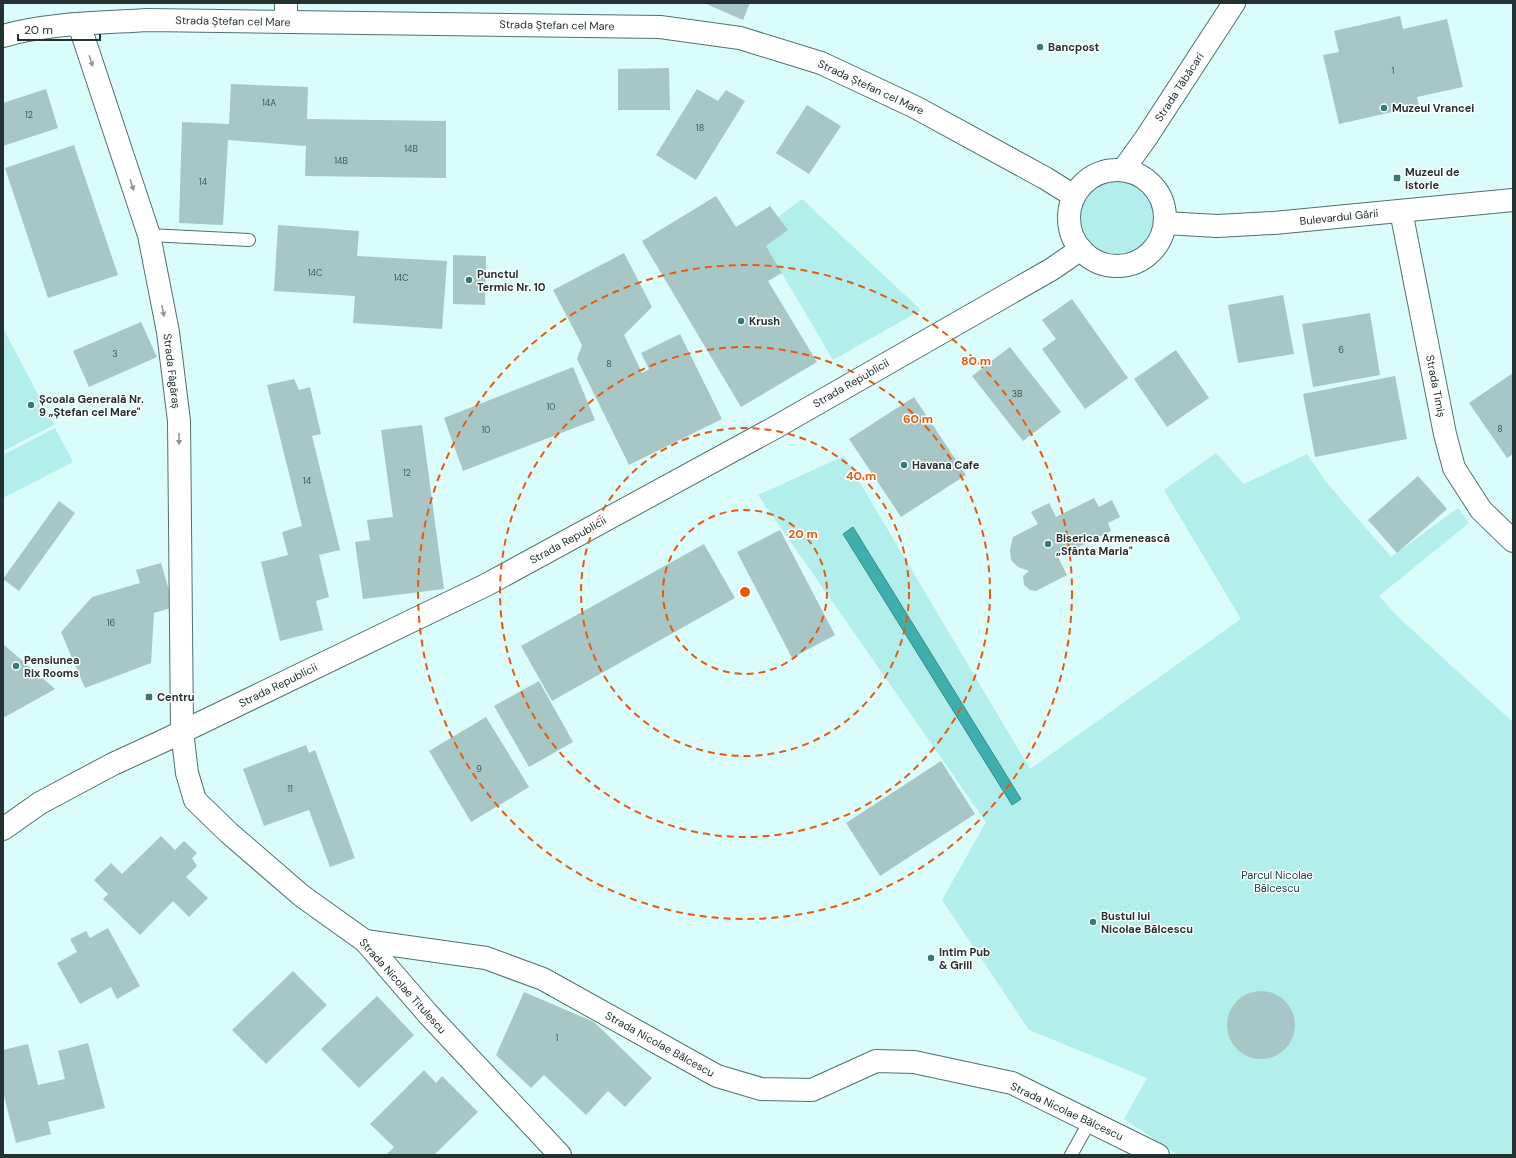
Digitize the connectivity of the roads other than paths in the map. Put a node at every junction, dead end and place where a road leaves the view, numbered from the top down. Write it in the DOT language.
graph roads {
  1 [pos="1234,3"];
  2 [pos="286,12"];
  3 [pos="79,24"];
  4 [pos="3,36"];
  5 [pos="1123,170"];
  6 [pos="1074,196"];
  7 [pos="1513,200"];
  8 [pos="1401,211"];
  9 [pos="1165,222"];
  10 [pos="148,235"];
  11 [pos="249,240"];
  12 [pos="1080,249"];
  13 [pos="1513,541"];
  14 [pos="182,731"];
  15 [pos="40,803"];
  16 [pos="3,815"];
  17 [pos="3,829"];
  18 [pos="365,941"];
  19 [pos="1090,1121"];
  20 [pos="560,1155"];
  21 [pos="1071,1155"];
  22 [pos="1158,1155"];
  1 -- 5 [label="street, Strada Tăbăcari"];
  2 -- 3 [label="street, Strada Ștefan cel Mare"];
  2 -- 6 [label="street, Strada Ștefan cel Mare"];
  3 -- 4 [label="street, Strada Ștefan cel Mare"];
  3 -- 10 [label="street, Strada Făgăraș, one-way"];
  5 -- 6 [label="street"];
  5 -- 9 [label="street"];
  6 -- 12 [label="street"];
  7 -- 8 [label="street, Bulevardul Gării"];
  8 -- 9 [label="street, Bulevardul Gării"];
  8 -- 13 [label="street, Strada Timiș"];
  9 -- 12 [label="street"];
  10 -- 11 [label="lane"];
  10 -- 14 [label="street, Strada Făgăraș, one-way"];
  12 -- 14 [label="street, Strada Republicii"];
  14 -- 15 [label="street, Strada Republicii"];
  14 -- 18 [label="street, Strada Nicolae Titulescu"];
  15 -- 16 [label="street, Strada Republicii"];
  15 -- 17 [label="street, Strada Republicii"];
  18 -- 19 [label="street, Strada Nicolae Bălcescu"];
  18 -- 20 [label="street, Strada Nicolae Titulescu"];
  19 -- 21 [label="lane"];
  19 -- 22 [label="street, Strada Nicolae Bălcescu"];
}
